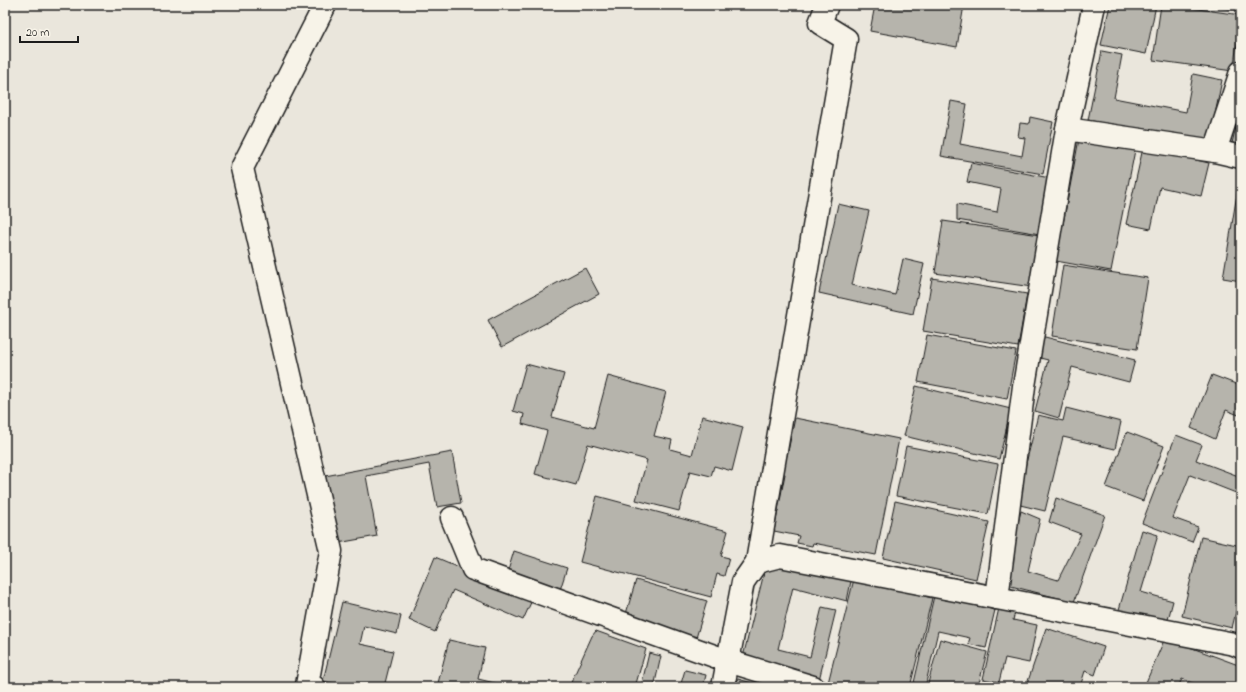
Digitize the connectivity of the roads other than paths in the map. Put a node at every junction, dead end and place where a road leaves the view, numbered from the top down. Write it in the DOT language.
graph roads {
  1 [pos="325,5"];
  2 [pos="827,5"];
  3 [pos="1094,5"];
  4 [pos="1241,72"];
  5 [pos="1067,129"];
  6 [pos="1215,151"];
  7 [pos="1241,157"];
  8 [pos="452,518"];
  9 [pos="757,562"];
  10 [pos="997,598"];
  11 [pos="1241,647"];
  12 [pos="728,661"];
  13 [pos="314,687"];
  14 [pos="723,687"];
  15 [pos="814,687"];
  1 -- 13 [label="street"];
  2 -- 9 [label="street"];
  3 -- 5 [label="street"];
  4 -- 6 [label="street"];
  5 -- 6 [label="street"];
  5 -- 10 [label="street"];
  6 -- 7 [label="street"];
  8 -- 12 [label="street"];
  9 -- 10 [label="street"];
  9 -- 12 [label="street"];
  10 -- 11 [label="street"];
  12 -- 14 [label="street"];
  12 -- 15 [label="street"];
}
